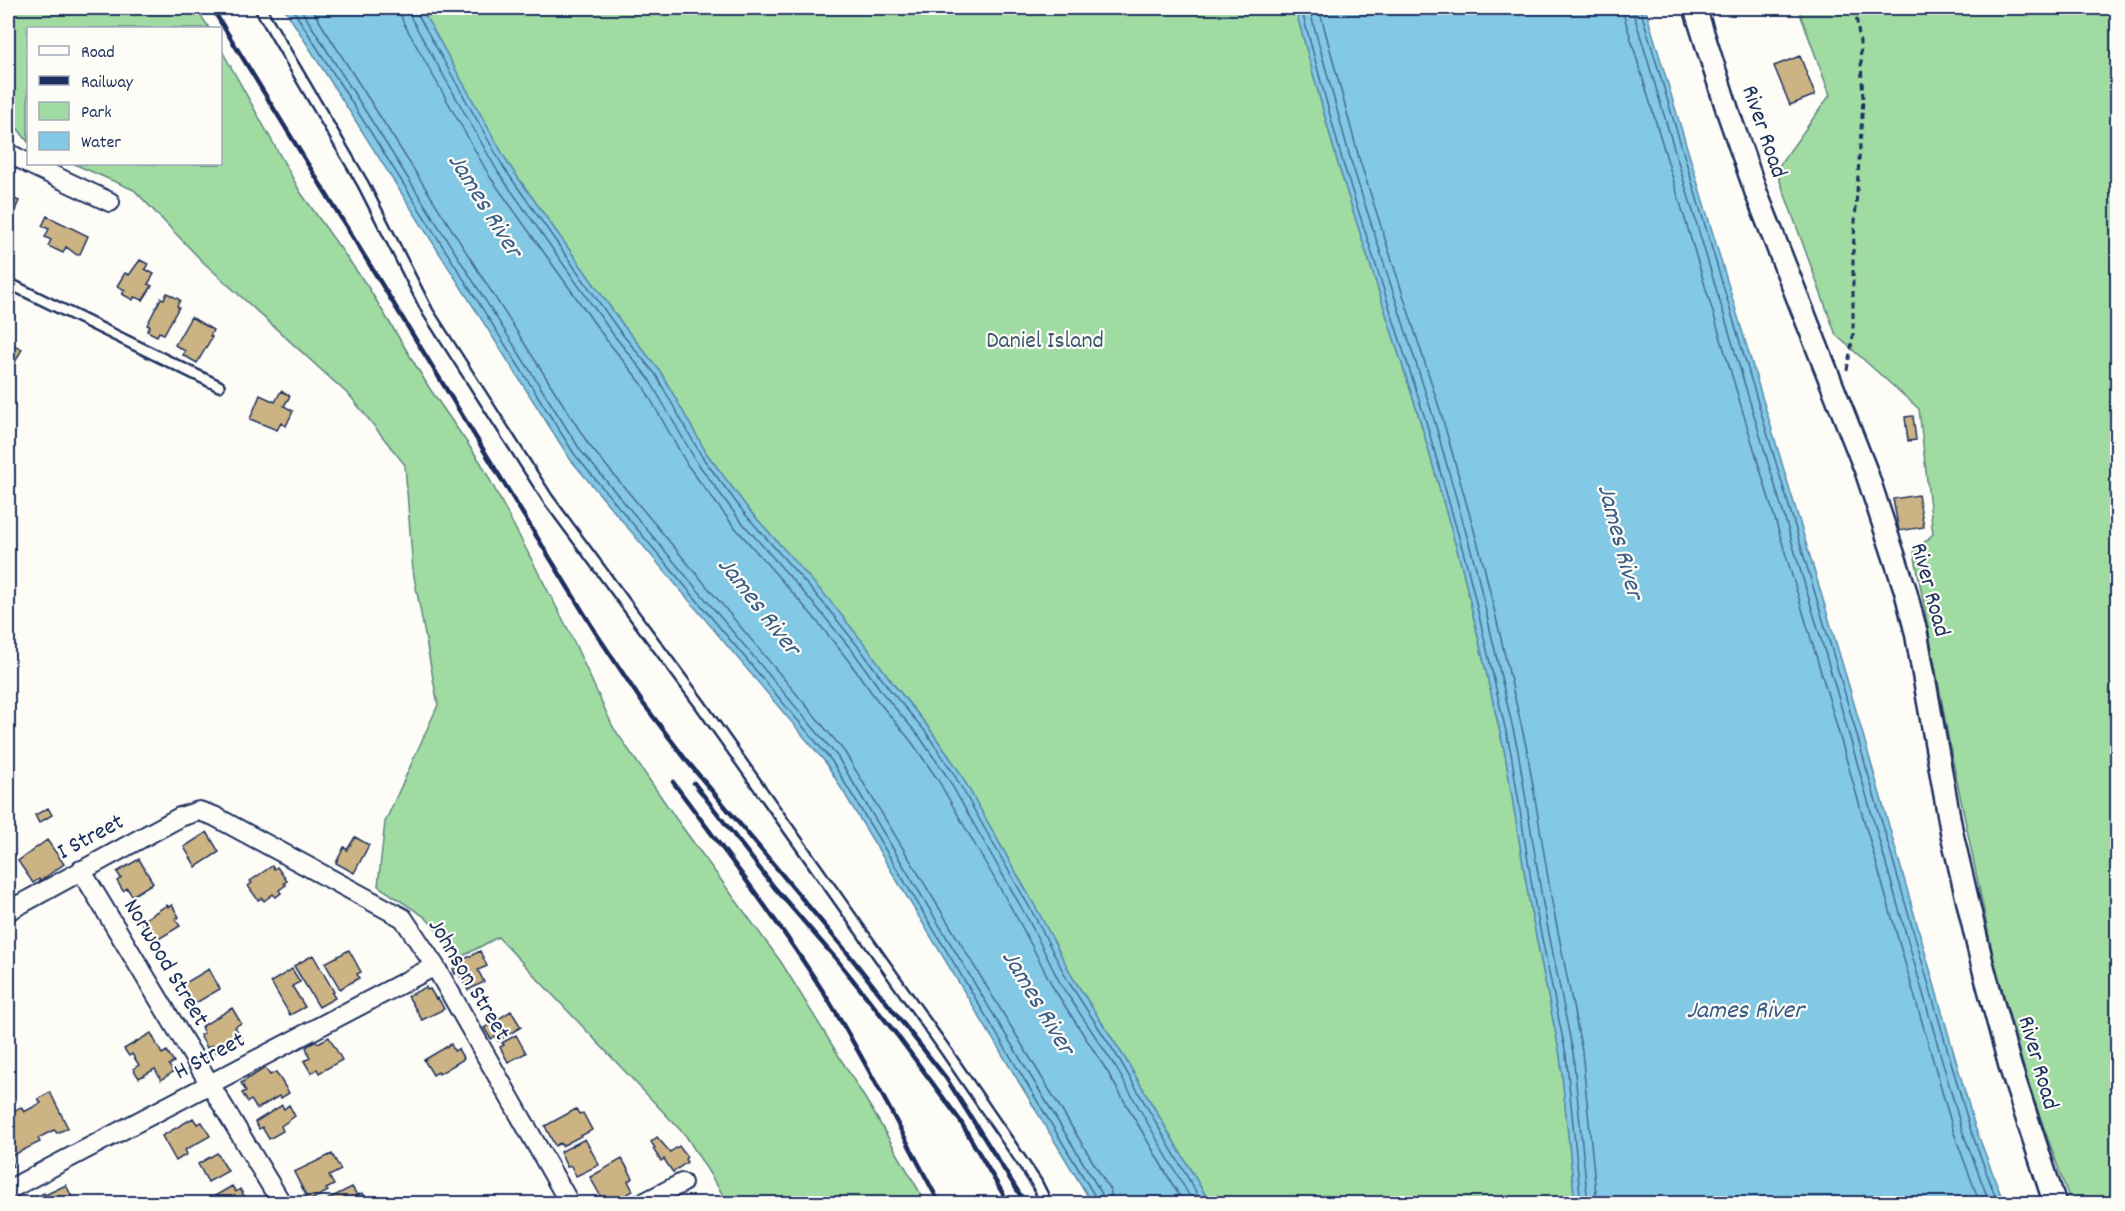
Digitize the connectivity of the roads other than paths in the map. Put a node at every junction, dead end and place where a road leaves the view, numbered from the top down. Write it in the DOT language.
graph roads {
  1 [pos="260,8"];
  2 [pos="1695,8"];
  3 [pos="8,153"];
  4 [pos="27,162"];
  5 [pos="33,165"];
  6 [pos="110,202"];
  7 [pos="8,283"];
  8 [pos="219,386"];
  9 [pos="199,811"];
  10 [pos="81,870"];
  11 [pos="8,911"];
  12 [pos="435,966"];
  13 [pos="209,1084"];
  14 [pos="682,1183"];
  15 [pos="8,1190"];
  16 [pos="282,1203"];
  17 [pos="570,1203"];
  18 [pos="641,1203"];
  19 [pos="1047,1203"];
  20 [pos="2055,1203"];
  1 -- 19 [label="lane"];
  2 -- 20 [label="street, River Road"];
  3 -- 4 [label="street"];
  5 -- 6 [label="street"];
  7 -- 8 [label="lane"];
  9 -- 10 [label="street, I Street"];
  9 -- 12 [label="street, Johnson Street"];
  10 -- 11 [label="street, I Street"];
  10 -- 13 [label="street, Norwood Street"];
  12 -- 13 [label="street, H Street"];
  12 -- 17 [label="street, Johnson Street"];
  13 -- 15 [label="street, H Street"];
  13 -- 16 [label="street, Norwood Street"];
  14 -- 18 [label="street"];
}
